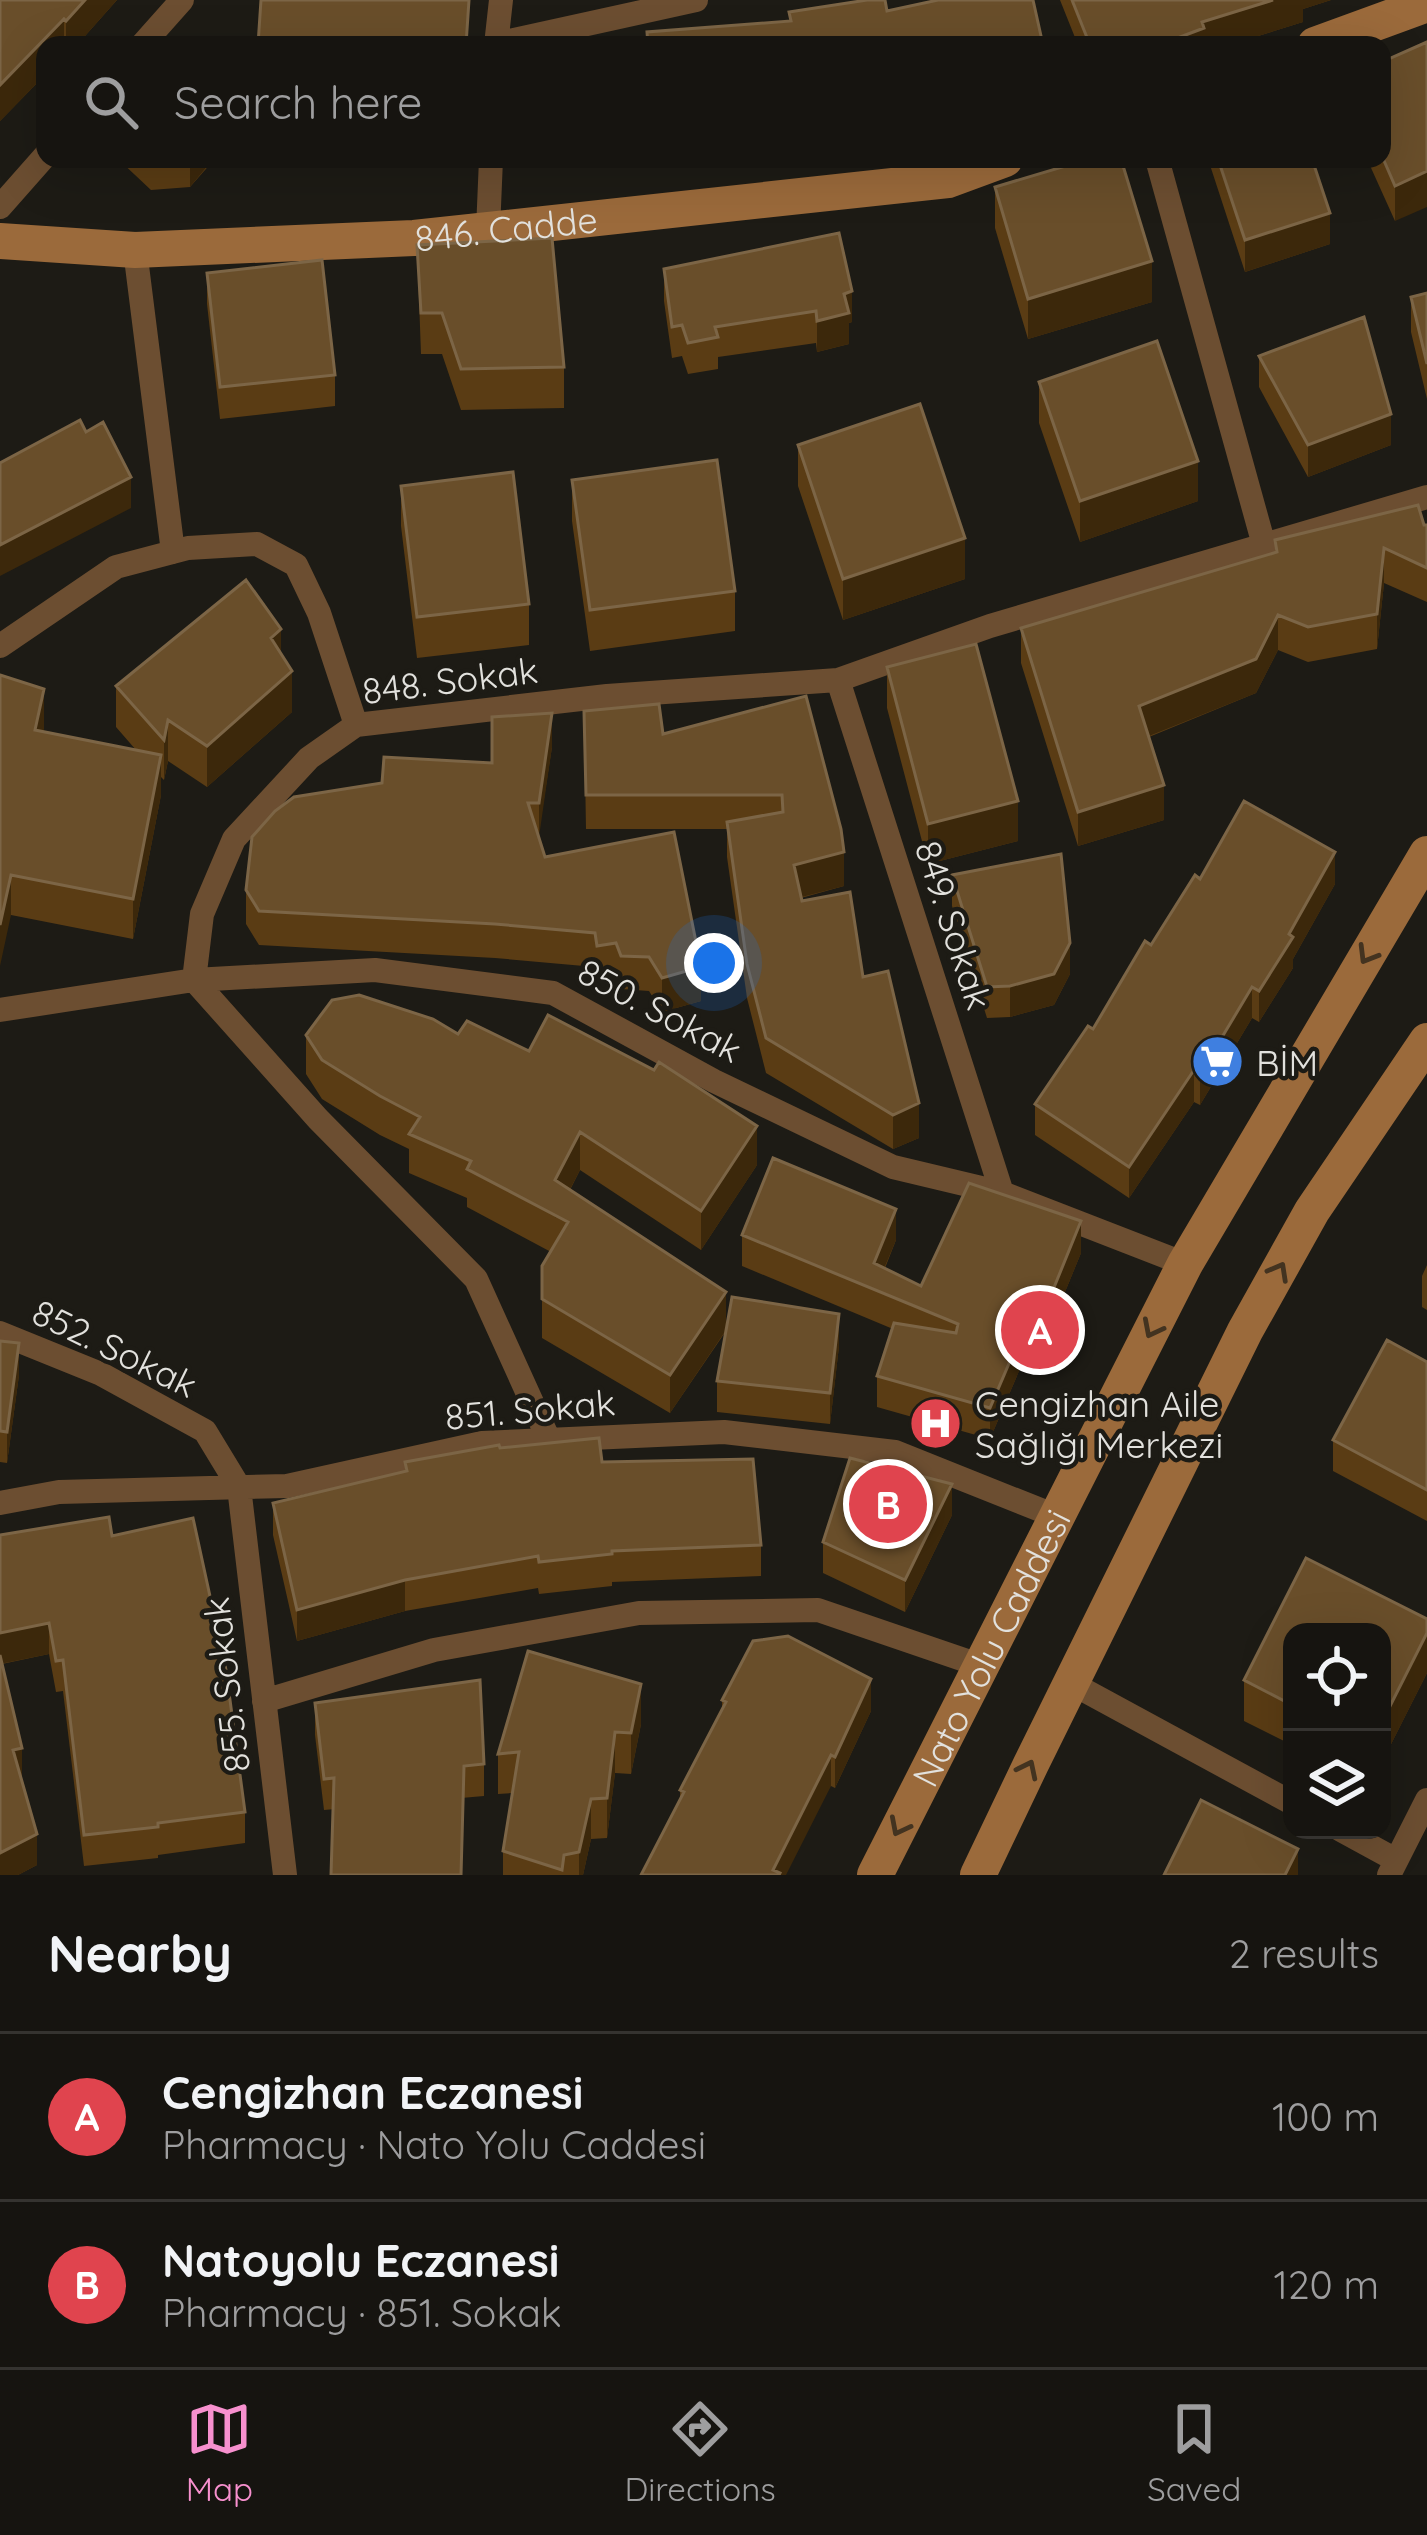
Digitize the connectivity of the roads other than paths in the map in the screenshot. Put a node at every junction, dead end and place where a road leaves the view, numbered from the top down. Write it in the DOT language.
graph roads {
  1 [pos="182,0"];
  2 [pos="501,0"];
  3 [pos="695,0"];
  4 [pos="1427,4"];
  5 [pos="150,36"];
  6 [pos="497,36"];
  7 [pos="532,36"];
  8 [pos="1340,36"];
  9 [pos="36,166"];
  10 [pos="491,168"];
  11 [pos="981,168"];
  12 [pos="1159,168"];
  13 [pos="0,207"];
  14 [pos="488,230"];
  15 [pos="0,241"];
  16 [pos="135,250"];
  17 [pos="1427,496"];
  18 [pos="1264,545"];
  19 [pos="173,552"];
  20 [pos="0,646"];
  21 [pos="838,680"];
  22 [pos="356,725"];
  23 [pos="1427,854"];
  24 [pos="194,980"];
  25 [pos="0,1010"];
  26 [pos="1421,1065"];
  27 [pos="1002,1193"];
  28 [pos="1185,1264"];
  29 [pos="0,1333"];
  30 [pos="549,1440"];
  31 [pos="238,1486"];
  32 [pos="0,1503"];
  33 [pos="1058,1516"];
  34 [pos="982,1666"];
  35 [pos="1071,1683"];
  36 [pos="264,1701"];
  37 [pos="1283,1798"];
  38 [pos="1427,1800"];
  39 [pos="1353,1839"];
  40 [pos="1392,1868"];
  41 [pos="285,1875"];
  42 [pos="875,1875"];
  43 [pos="979,1875"];
  1 -- 5 [label="street"];
  2 -- 6 [label="street"];
  3 -- 7 [label="street"];
  4 -- 8 [label="main road"];
  9 -- 13 [label="street"];
  10 -- 14 [label="street"];
  11 -- 14 [label="main road, 846. Cadde"];
  12 -- 18 [label="street"];
  14 -- 16 [label="main road, 846. Cadde"];
  15 -- 16 [label="main road, 846. Cadde"];
  16 -- 19 [label="street"];
  17 -- 18 [label="street, 848. Sokak"];
  18 -- 21 [label="street, 848. Sokak"];
  19 -- 20 [label="street"];
  19 -- 22 [label="street"];
  21 -- 22 [label="street, 848. Sokak"];
  21 -- 27 [label="street, 849. Sokak"];
  22 -- 24 [label="street, 848. Sokak"];
  23 -- 28 [label="main road, Nato Yolu Caddesi, one-way"];
  24 -- 25 [label="street, 850. Sokak"];
  24 -- 27 [label="street, 850. Sokak"];
  24 -- 30 [label="street"];
  35 -- 26 [label="main road, one-way"];
  27 -- 28 [label="street, 850. Sokak"];
  28 -- 33 [label="main road, Nato Yolu Caddesi, one-way"];
  29 -- 31 [label="street, 852. Sokak"];
  30 -- 31 [label="street, 851. Sokak"];
  30 -- 33 [label="street, 851. Sokak"];
  31 -- 32 [label="street, 851. Sokak"];
  31 -- 36 [label="street, 855. Sokak"];
  33 -- 34 [label="main road, Nato Yolu Caddesi"];
  34 -- 36 [label="street"];
  34 -- 42 [label="main road, Nato Yolu Caddesi, one-way"];
  35 -- 37 [label="street"];
  43 -- 35 [label="main road, one-way"];
  36 -- 41 [label="street, 855. Sokak"];
  38 -- 40 [label="street"];
  39 -- 40 [label="street"];
}
